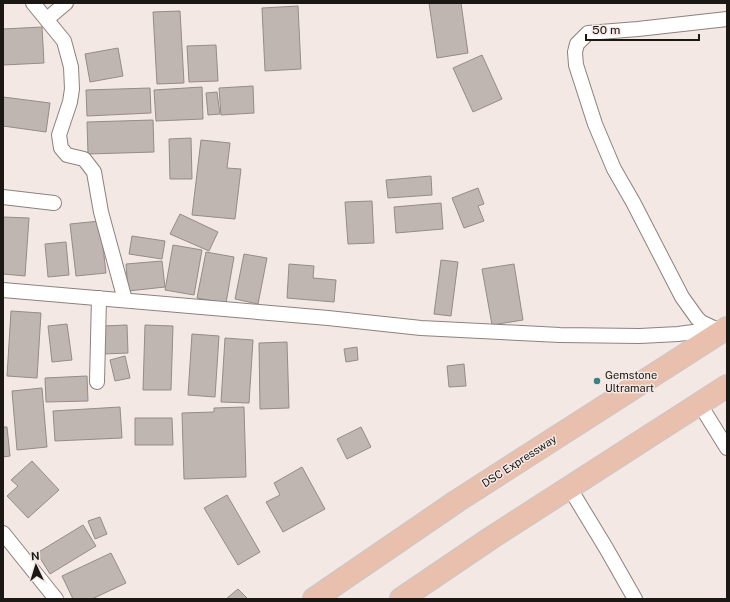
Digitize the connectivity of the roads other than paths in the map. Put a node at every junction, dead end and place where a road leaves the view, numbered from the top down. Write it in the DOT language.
graph roads {
  1 [pos="33,3"];
  2 [pos="66,3"];
  3 [pos="47,19"];
  4 [pos="727,19"];
  5 [pos="3,197"];
  6 [pos="54,203"];
  7 [pos="3,290"];
  8 [pos="99,298"];
  9 [pos="125,300"];
  10 [pos="722,331"];
  11 [pos="97,382"];
  12 [pos="727,386"];
  13 [pos="699,403"];
  14 [pos="727,448"];
  15 [pos="569,487"];
  16 [pos="3,533"];
  17 [pos="56,599"];
  18 [pos="314,599"];
  19 [pos="401,599"];
  20 [pos="634,599"];
  1 -- 3 [label="street"];
  2 -- 3 [label="street"];
  3 -- 9 [label="street"];
  4 -- 10 [label="street"];
  5 -- 6 [label="street"];
  7 -- 8 [label="street"];
  8 -- 9 [label="street"];
  8 -- 11 [label="street"];
  9 -- 10 [label="street"];
  10 -- 18 [label="main road, DSC Expressway"];
  12 -- 13 [label="main road"];
  13 -- 14 [label="street"];
  13 -- 15 [label="main road"];
  15 -- 19 [label="main road"];
  15 -- 20 [label="street"];
  16 -- 17 [label="street"];
}
